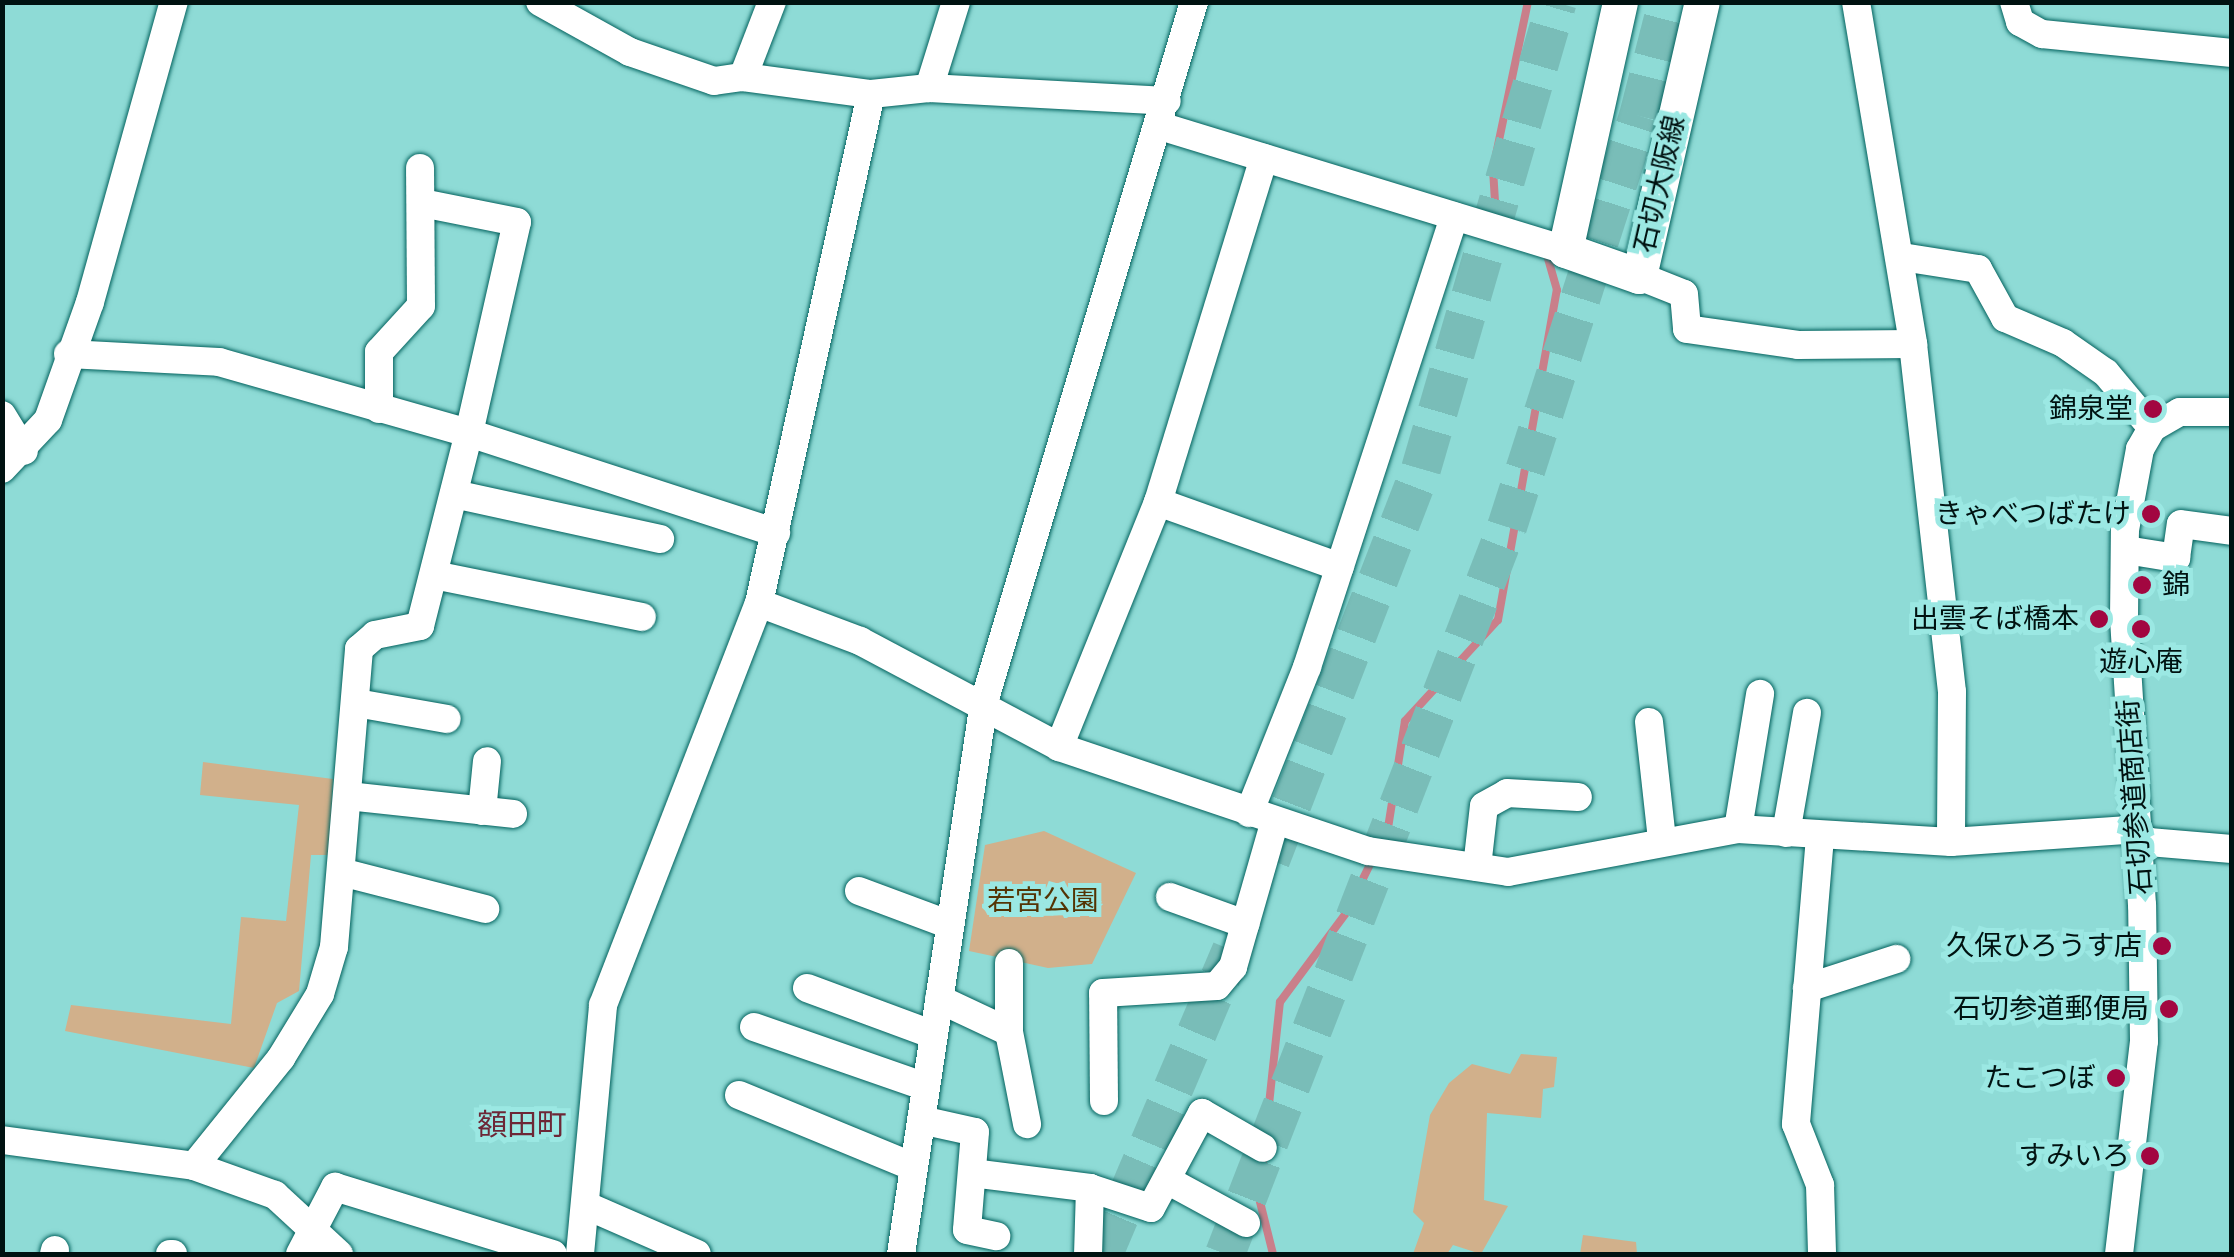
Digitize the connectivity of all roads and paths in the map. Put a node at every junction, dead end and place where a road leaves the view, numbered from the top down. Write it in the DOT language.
graph roads {
  1 [pos="174,2"];
  2 [pos="540,2"];
  3 [pos="772,2"];
  4 [pos="956,2"];
  5 [pos="1194,2"];
  6 [pos="1620,2"];
  7 [pos="1702,2"];
  8 [pos="1856,2"];
  9 [pos="2014,2"];
  10 [pos="2232,54"];
  11 [pos="743,77"];
  12 [pos="929,88"];
  13 [pos="872,94"];
  14 [pos="1163,114"];
  15 [pos="1264,158"];
  16 [pos="420,168"];
  17 [pos="422,203"];
  18 [pos="1454,216"];
  19 [pos="1565,250"];
  20 [pos="1902,257"];
  21 [pos="1639,276"];
  22 [pos="1912,344"];
  23 [pos="68,354"];
  24 [pos="379,409"];
  25 [pos="2232,412"];
  26 [pos="2,415"];
  27 [pos="2152,428"];
  28 [pos="469,433"];
  29 [pos="13,460"];
  30 [pos="454,494"];
  31 [pos="1158,502"];
  32 [pos="2232,532"];
  33 [pos="776,533"];
  34 [pos="660,539"];
  35 [pos="2126,550"];
  36 [pos="1340,567"];
  37 [pos="434,575"];
  38 [pos="758,603"];
  39 [pos="642,616"];
  40 [pos="1760,694"];
  41 [pos="984,702"];
  42 [pos="356,703"];
  43 [pos="1807,713"];
  44 [pos="446,719"];
  45 [pos="1649,722"];
  46 [pos="1059,747"];
  47 [pos="488,761"];
  48 [pos="348,796"];
  49 [pos="1578,797"];
  50 [pos="482,811"];
  51 [pos="513,814"];
  52 [pos="1262,817"];
  53 [pos="1738,829"];
  54 [pos="1786,833"];
  55 [pos="2136,836"];
  56 [pos="1820,837"];
  57 [pos="1662,839"];
  58 [pos="1951,842"];
  59 [pos="2232,849"];
  60 [pos="1477,867"];
  61 [pos="342,872"];
  62 [pos="859,891"];
  63 [pos="1170,897"];
  64 [pos="485,909"];
  65 [pos="1246,924"];
  66 [pos="950,925"];
  67 [pos="1896,959"];
  68 [pos="1009,963"];
  69 [pos="806,988"];
  70 [pos="1807,988"];
  71 [pos="939,999"];
  72 [pos="754,1027"];
  73 [pos="1009,1032"];
  74 [pos="934,1035"];
  75 [pos="926,1087"];
  76 [pos="739,1094"];
  77 [pos="1104,1100"];
  78 [pos="921,1120"];
  79 [pos="1026,1124"];
  80 [pos="2,1140"];
  81 [pos="1263,1148"];
  82 [pos="194,1166"];
  83 [pos="914,1167"];
  84 [pos="972,1173"];
  85 [pos="1167,1180"];
  86 [pos="1090,1188"];
  87 [pos="585,1205"];
  88 [pos="1246,1224"];
  89 [pos="996,1236"];
  90 [pos="306,1242"];
  91 [pos="1089,1248"];
  92 [pos="339,1254"];
  93 [pos="554,1254"];
  94 [pos="580,1254"];
  95 [pos="697,1254"];
  96 [pos="901,1254"];
  97 [pos="1115,1254"];
  98 [pos="1822,1254"];
  99 [pos="2119,1254"];
  1 -- 23 [label="street"];
  2 -- 11 [label="street"];
  3 -- 11 [label="street"];
  4 -- 12 [label="street"];
  5 -- 14 [label="street"];
  6 -- 19 [label="main road"];
  7 -- 21 [label="main road, 石切大阪線"];
  8 -- 20 [label="street"];
  9 -- 10 [label="street"];
  11 -- 13 [label="street"];
  12 -- 13 [label="street"];
  12 -- 14 [label="street"];
  13 -- 33 [label="street"];
  14 -- 15 [label="street"];
  14 -- 41 [label="street"];
  15 -- 18 [label="street"];
  15 -- 31 [label="street"];
  16 -- 17 [label="street"];
  17 -- 24 [label="street"];
  17 -- 28 [label="street"];
  18 -- 19 [label="street"];
  18 -- 36 [label="street"];
  19 -- 21 [label="main road, 石切大阪線"];
  20 -- 22 [label="street"];
  20 -- 27 [label="street"];
  21 -- 22 [label="street"];
  22 -- 58 [label="street"];
  23 -- 24 [label="street"];
  23 -- 29 [label="street"];
  24 -- 28 [label="street"];
  25 -- 27 [label="street"];
  26 -- 29 [label="street"];
  27 -- 35 [label="street, 石切参道商店街"];
  28 -- 30 [label="street"];
  28 -- 33 [label="street"];
  30 -- 34 [label="street"];
  30 -- 37 [label="street"];
  31 -- 36 [label="street"];
  31 -- 46 [label="street"];
  32 -- 35 [label="street"];
  33 -- 38 [label="street"];
  35 -- 55 [label="street, 石切参道商店街"];
  36 -- 52 [label="street"];
  37 -- 39 [label="street"];
  37 -- 42 [label="street"];
  38 -- 41 [label="street"];
  38 -- 87 [label="street"];
  40 -- 53 [label="street"];
  41 -- 46 [label="street"];
  41 -- 66 [label="street"];
  42 -- 44 [label="street"];
  42 -- 48 [label="street"];
  43 -- 54 [label="street"];
  45 -- 57 [label="street"];
  46 -- 52 [label="street"];
  47 -- 50 [label="street"];
  48 -- 50 [label="street"];
  48 -- 61 [label="street"];
  49 -- 60 [label="street"];
  50 -- 51 [label="street"];
  52 -- 60 [label="street"];
  52 -- 65 [label="street"];
  53 -- 54 [label="street"];
  53 -- 57 [label="street"];
  54 -- 56 [label="street"];
  55 -- 58 [label="street"];
  55 -- 59 [label="street"];
  55 -- 99 [label="street, 石切参道商店街"];
  56 -- 58 [label="street"];
  56 -- 70 [label="street"];
  57 -- 60 [label="street"];
  61 -- 64 [label="street"];
  61 -- 82 [label="street"];
  62 -- 66 [label="street"];
  63 -- 65 [label="street"];
  65 -- 77 [label="street"];
  66 -- 71 [label="street"];
  67 -- 70 [label="street"];
  68 -- 73 [label="street"];
  69 -- 74 [label="street"];
  70 -- 98 [label="street"];
  71 -- 73 [label="street"];
  71 -- 74 [label="street"];
  72 -- 75 [label="street"];
  73 -- 79 [label="street"];
  74 -- 75 [label="street"];
  75 -- 78 [label="street"];
  76 -- 83 [label="street"];
  78 -- 83 [label="street"];
  78 -- 84 [label="street"];
  80 -- 82 [label="street"];
  81 -- 85 [label="street"];
  82 -- 90 [label="street"];
  83 -- 96 [label="street"];
  84 -- 86 [label="street"];
  84 -- 89 [label="street"];
  85 -- 86 [label="street"];
  85 -- 88 [label="street"];
  86 -- 91 [label="street"];
  87 -- 94 [label="street"];
  87 -- 95 [label="street"];
  90 -- 92 [label="street"];
  90 -- 93 [label="street"];
  91 -- 97 [label="street"];
}
